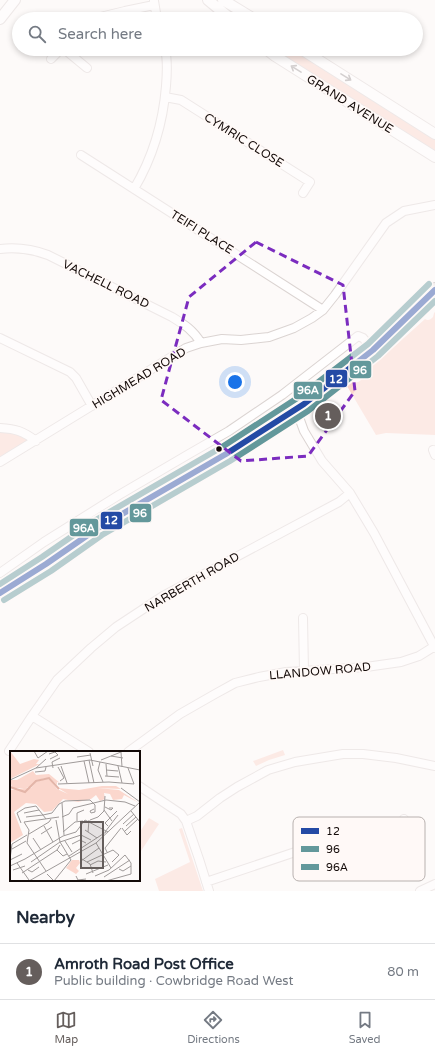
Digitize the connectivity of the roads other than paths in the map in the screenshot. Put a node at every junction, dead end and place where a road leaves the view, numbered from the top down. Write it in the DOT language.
graph roads {
  1 [pos="15,0"];
  2 [pos="208,0"];
  3 [pos="224,0"];
  4 [pos="154,2"];
  5 [pos="121,12"];
  6 [pos="156,12"];
  7 [pos="223,12"];
  8 [pos="243,12"];
  9 [pos="0,19"];
  10 [pos="55,56"];
  11 [pos="72,56"];
  12 [pos="166,56"];
  13 [pos="275,56"];
  14 [pos="312,56"];
  15 [pos="51,59"];
  16 [pos="87,68"];
  17 [pos="165,97"];
  18 [pos="435,134"];
  19 [pos="81,155"];
  20 [pos="435,158"];
  21 [pos="134,189"];
  22 [pos="303,192"];
  23 [pos="435,205"];
  24 [pos="0,249"];
  25 [pos="435,290"];
  26 [pos="323,310"];
  27 [pos="0,338"];
  28 [pos="202,343"];
  29 [pos="373,350"];
  30 [pos="92,406"];
  31 [pos="295,410"];
  32 [pos="0,428"];
  33 [pos="36,441"];
  34 [pos="0,462"];
  35 [pos="350,493"];
  36 [pos="90,514"];
  37 [pos="98,528"];
  38 [pos="0,573"];
  39 [pos="0,593"];
  40 [pos="303,618"];
  41 [pos="435,647"];
  42 [pos="304,671"];
  43 [pos="32,716"];
  44 [pos="9,751"];
  45 [pos="87,751"];
  46 [pos="129,751"];
  47 [pos="435,766"];
  48 [pos="140,787"];
  49 [pos="186,821"];
  50 [pos="293,853"];
  51 [pos="206,882"];
  52 [pos="435,884"];
  53 [pos="209,891"];
  54 [pos="420,891"];
  1 -- 9 [label="street"];
  2 -- 7 [label="street"];
  3 -- 8 [label="street"];
  4 -- 5 [label="street"];
  4 -- 6 [label="street"];
  10 -- 15 [label="street"];
  11 -- 16 [label="street"];
  12 -- 17 [label="street"];
  20 -- 13 [label="street, GRAND AVENUE, one-way"];
  14 -- 18 [label="street, GRAND AVENUE, one-way"];
  17 -- 21 [label="street"];
  17 -- 22 [label="street, CYMRIC CLOSE"];
  19 -- 21 [label="street, TEIFI PLACE"];
  21 -- 26 [label="street, TEIFI PLACE"];
  23 -- 26 [label="street, HIGHMEAD ROAD"];
  24 -- 28 [label="street, VACHELL ROAD"];
  25 -- 29 [label="highway"];
  26 -- 28 [label="street, HIGHMEAD ROAD"];
  27 -- 30 [label="street"];
  28 -- 30 [label="street, HIGHMEAD ROAD"];
  29 -- 31 [label="highway"];
  29 -- 36 [label="street"];
  30 -- 33 [label="street, HIGHMEAD ROAD"];
  31 -- 35 [label="street"];
  31 -- 37 [label="highway"];
  32 -- 33 [label="street"];
  33 -- 34 [label="street, HIGHMEAD ROAD"];
  35 -- 41 [label="street"];
  35 -- 43 [label="street, NARBERTH ROAD"];
  36 -- 37 [label="street"];
  36 -- 38 [label="street"];
  37 -- 39 [label="highway"];
  40 -- 42 [label="street"];
  41 -- 42 [label="street, LLANDOW ROAD"];
  42 -- 46 [label="street, LLANDOW ROAD"];
  43 -- 44 [label="street, NARBERTH ROAD"];
  43 -- 45 [label="street"];
  47 -- 49 [label="street"];
  48 -- 49 [label="street"];
  49 -- 51 [label="street"];
  50 -- 51 [label="street"];
  51 -- 53 [label="street"];
  52 -- 54 [label="street"];
}
